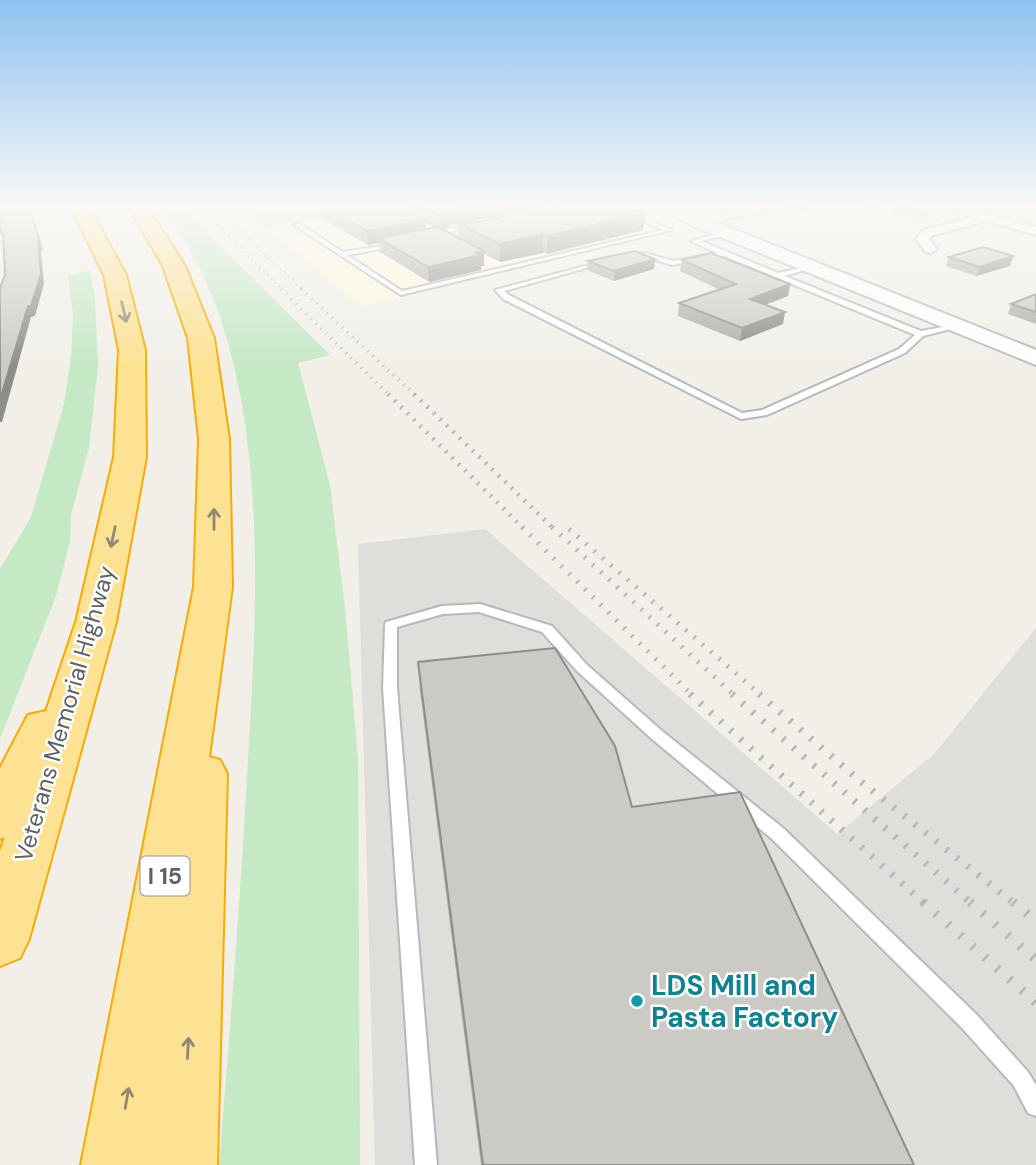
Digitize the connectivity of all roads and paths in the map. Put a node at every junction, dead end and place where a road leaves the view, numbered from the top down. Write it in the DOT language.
graph roads {
  1 [pos="107,259"];
  2 [pos="170,259"];
  3 [pos="350,259"];
  4 [pos="547,259"];
  5 [pos="610,259"];
  6 [pos="659,259"];
  7 [pos="682,259"];
  8 [pos="748,259"];
  9 [pos="781,259"];
  10 [pos="492,264"];
  11 [pos="809,267"];
  12 [pos="503,270"];
  13 [pos="774,276"];
  14 [pos="762,281"];
  15 [pos="957,326"];
  16 [pos="920,334"];
  17 [pos="1036,358"];
  18 [pos="213,587"];
  19 [pos="96,621"];
  20 [pos="0,818"];
  21 [pos="0,939"];
  22 [pos="1036,1105"];
  23 [pos="116,1165"];
  24 [pos="182,1165"];
  25 [pos="426,1165"];
  1 -- 19 [label="highway, Veterans Memorial Highway, one-way"];
  18 -- 2 [label="highway, I 15, one-way"];
  3 -- 12 [label="lane"];
  4 -- 12 [label="lane"];
  5 -- 16 [label="lane"];
  6 -- 7 [label="lane"];
  8 -- 13 [label="lane"];
  9 -- 11 [label="street"];
  10 -- 12 [label="lane"];
  11 -- 13 [label="lane"];
  11 -- 15 [label="street"];
  13 -- 14 [label="lane"];
  13 -- 16 [label="lane"];
  15 -- 16 [label="lane"];
  15 -- 17 [label="street"];
  23 -- 18 [label="highway, I 15, one-way"];
  24 -- 18 [label="highway, one-way"];
  19 -- 20 [label="highway"];
  19 -- 21 [label="highway, Veterans Memorial Highway"];
  22 -- 25 [label="lane"];
}
